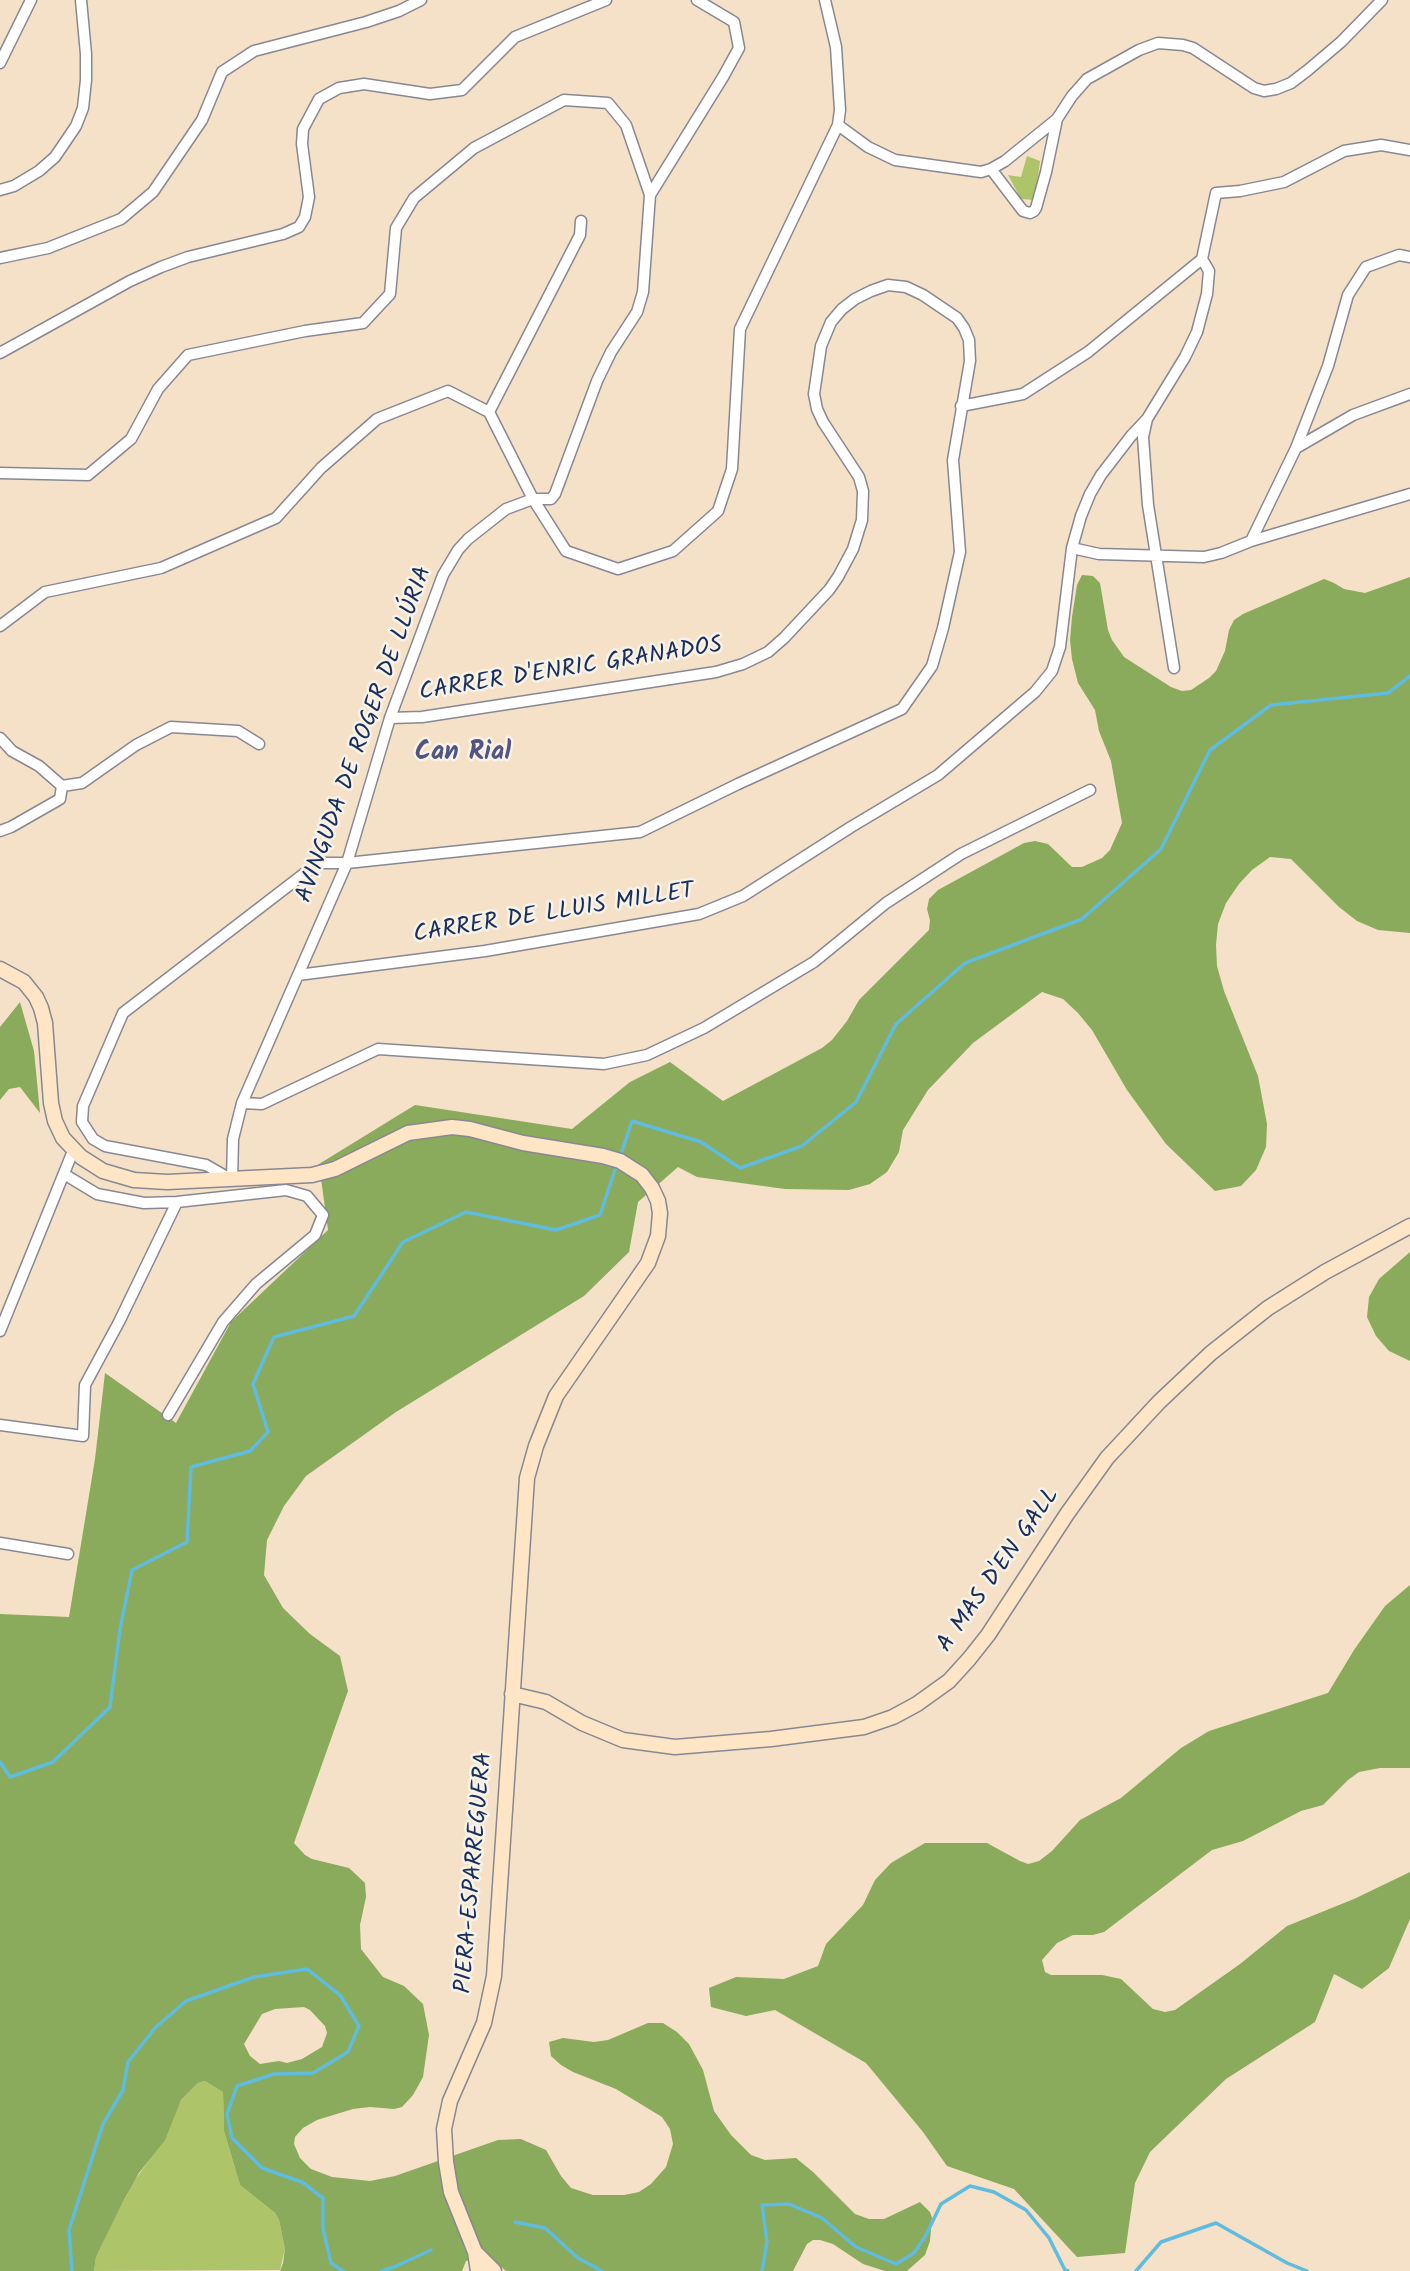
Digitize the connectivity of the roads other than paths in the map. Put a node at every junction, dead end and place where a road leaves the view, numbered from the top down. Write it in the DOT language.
graph roads {
  1 [pos="31,0"];
  2 [pos="81,0"];
  3 [pos="421,0"];
  4 [pos="606,0"];
  5 [pos="697,0"];
  6 [pos="825,0"];
  7 [pos="1382,0"];
  8 [pos="0,63"];
  9 [pos="1057,119"];
  10 [pos="838,125"];
  11 [pos="1410,150"];
  12 [pos="991,169"];
  13 [pos="0,190"];
  14 [pos="650,195"];
  15 [pos="581,221"];
  16 [pos="1410,257"];
  17 [pos="0,258"];
  18 [pos="1202,259"];
  19 [pos="0,353"];
  20 [pos="1410,394"];
  21 [pos="961,406"];
  22 [pos="489,412"];
  23 [pos="1147,419"];
  24 [pos="1296,448"];
  25 [pos="0,473"];
  26 [pos="1410,494"];
  27 [pos="533,499"];
  28 [pos="1251,541"];
  29 [pos="1072,548"];
  30 [pos="1156,556"];
  31 [pos="0,626"];
  32 [pos="1174,668"];
  33 [pos="390,718"];
  34 [pos="0,738"];
  35 [pos="259,744"];
  36 [pos="62,786"];
  37 [pos="1090,790"];
  38 [pos="0,831"];
  39 [pos="347,863"];
  40 [pos="0,969"];
  41 [pos="298,975"];
  42 [pos="243,1103"];
  43 [pos="74,1151"];
  44 [pos="64,1174"];
  45 [pos="232,1180"];
  46 [pos="177,1202"];
  47 [pos="1410,1226"];
  48 [pos="0,1331"];
  49 [pos="168,1415"];
  50 [pos="0,1425"];
  51 [pos="0,1543"];
  52 [pos="68,1554"];
  53 [pos="512,1694"];
  54 [pos="475,2252"];
  55 [pos="478,2271"];
  56 [pos="494,2271"];
  1 -- 8 [label="street"];
  2 -- 13 [label="street"];
  3 -- 17 [label="street"];
  4 -- 19 [label="street"];
  5 -- 14 [label="street"];
  6 -- 10 [label="street"];
  7 -- 9 [label="street"];
  9 -- 12 [label="street"];
  9 -- 12 [label="street"];
  10 -- 12 [label="street"];
  10 -- 27 [label="street"];
  11 -- 18 [label="street"];
  14 -- 25 [label="street"];
  14 -- 27 [label="street, AVINGUDA DE ROGER DE LLÚRIA"];
  15 -- 22 [label="street"];
  16 -- 24 [label="street"];
  18 -- 21 [label="street"];
  18 -- 23 [label="street, CARRER DE LLUIS MILLET"];
  20 -- 24 [label="street"];
  21 -- 33 [label="street, CARRER D'ENRIC GRANADOS"];
  21 -- 39 [label="street, CARRER D'ENRIC GRANADOS"];
  22 -- 27 [label="street"];
  22 -- 31 [label="street"];
  23 -- 29 [label="street, CARRER DE LLUIS MILLET"];
  23 -- 30 [label="street"];
  24 -- 28 [label="street"];
  26 -- 28 [label="street"];
  27 -- 33 [label="street, AVINGUDA DE ROGER DE LLÚRIA"];
  28 -- 30 [label="street"];
  29 -- 30 [label="street"];
  29 -- 41 [label="street, CARRER DE LLUIS MILLET"];
  30 -- 32 [label="street"];
  33 -- 39 [label="street, AVINGUDA DE ROGER DE LLÚRIA"];
  34 -- 36 [label="street"];
  35 -- 36 [label="street"];
  36 -- 38 [label="street"];
  37 -- 42 [label="street"];
  39 -- 41 [label="street, AVINGUDA DE ROGER DE LLÚRIA"];
  39 -- 45 [label="street, CARRER D'ENRIC GRANADOS"];
  40 -- 43 [label="main road"];
  41 -- 42 [label="street, AVINGUDA DE ROGER DE LLÚRIA"];
  42 -- 45 [label="street, AVINGUDA DE ROGER DE LLÚRIA"];
  43 -- 44 [label="street"];
  43 -- 45 [label="main road, PIERA-ESPARREGUERA"];
  44 -- 46 [label="street"];
  44 -- 48 [label="street"];
  45 -- 53 [label="main road, PIERA-ESPARREGUERA"];
  46 -- 49 [label="street"];
  46 -- 50 [label="street"];
  47 -- 53 [label="main road, A MAS D'EN GALL"];
  51 -- 52 [label="street"];
  53 -- 54 [label="main road, PIERA-ESPARREGUERA"];
  54 -- 55 [label="main road, PIERA-ESPARREGUERA"];
  54 -- 56 [label="main road, PIERA-ESPARREGUERA"];
}
